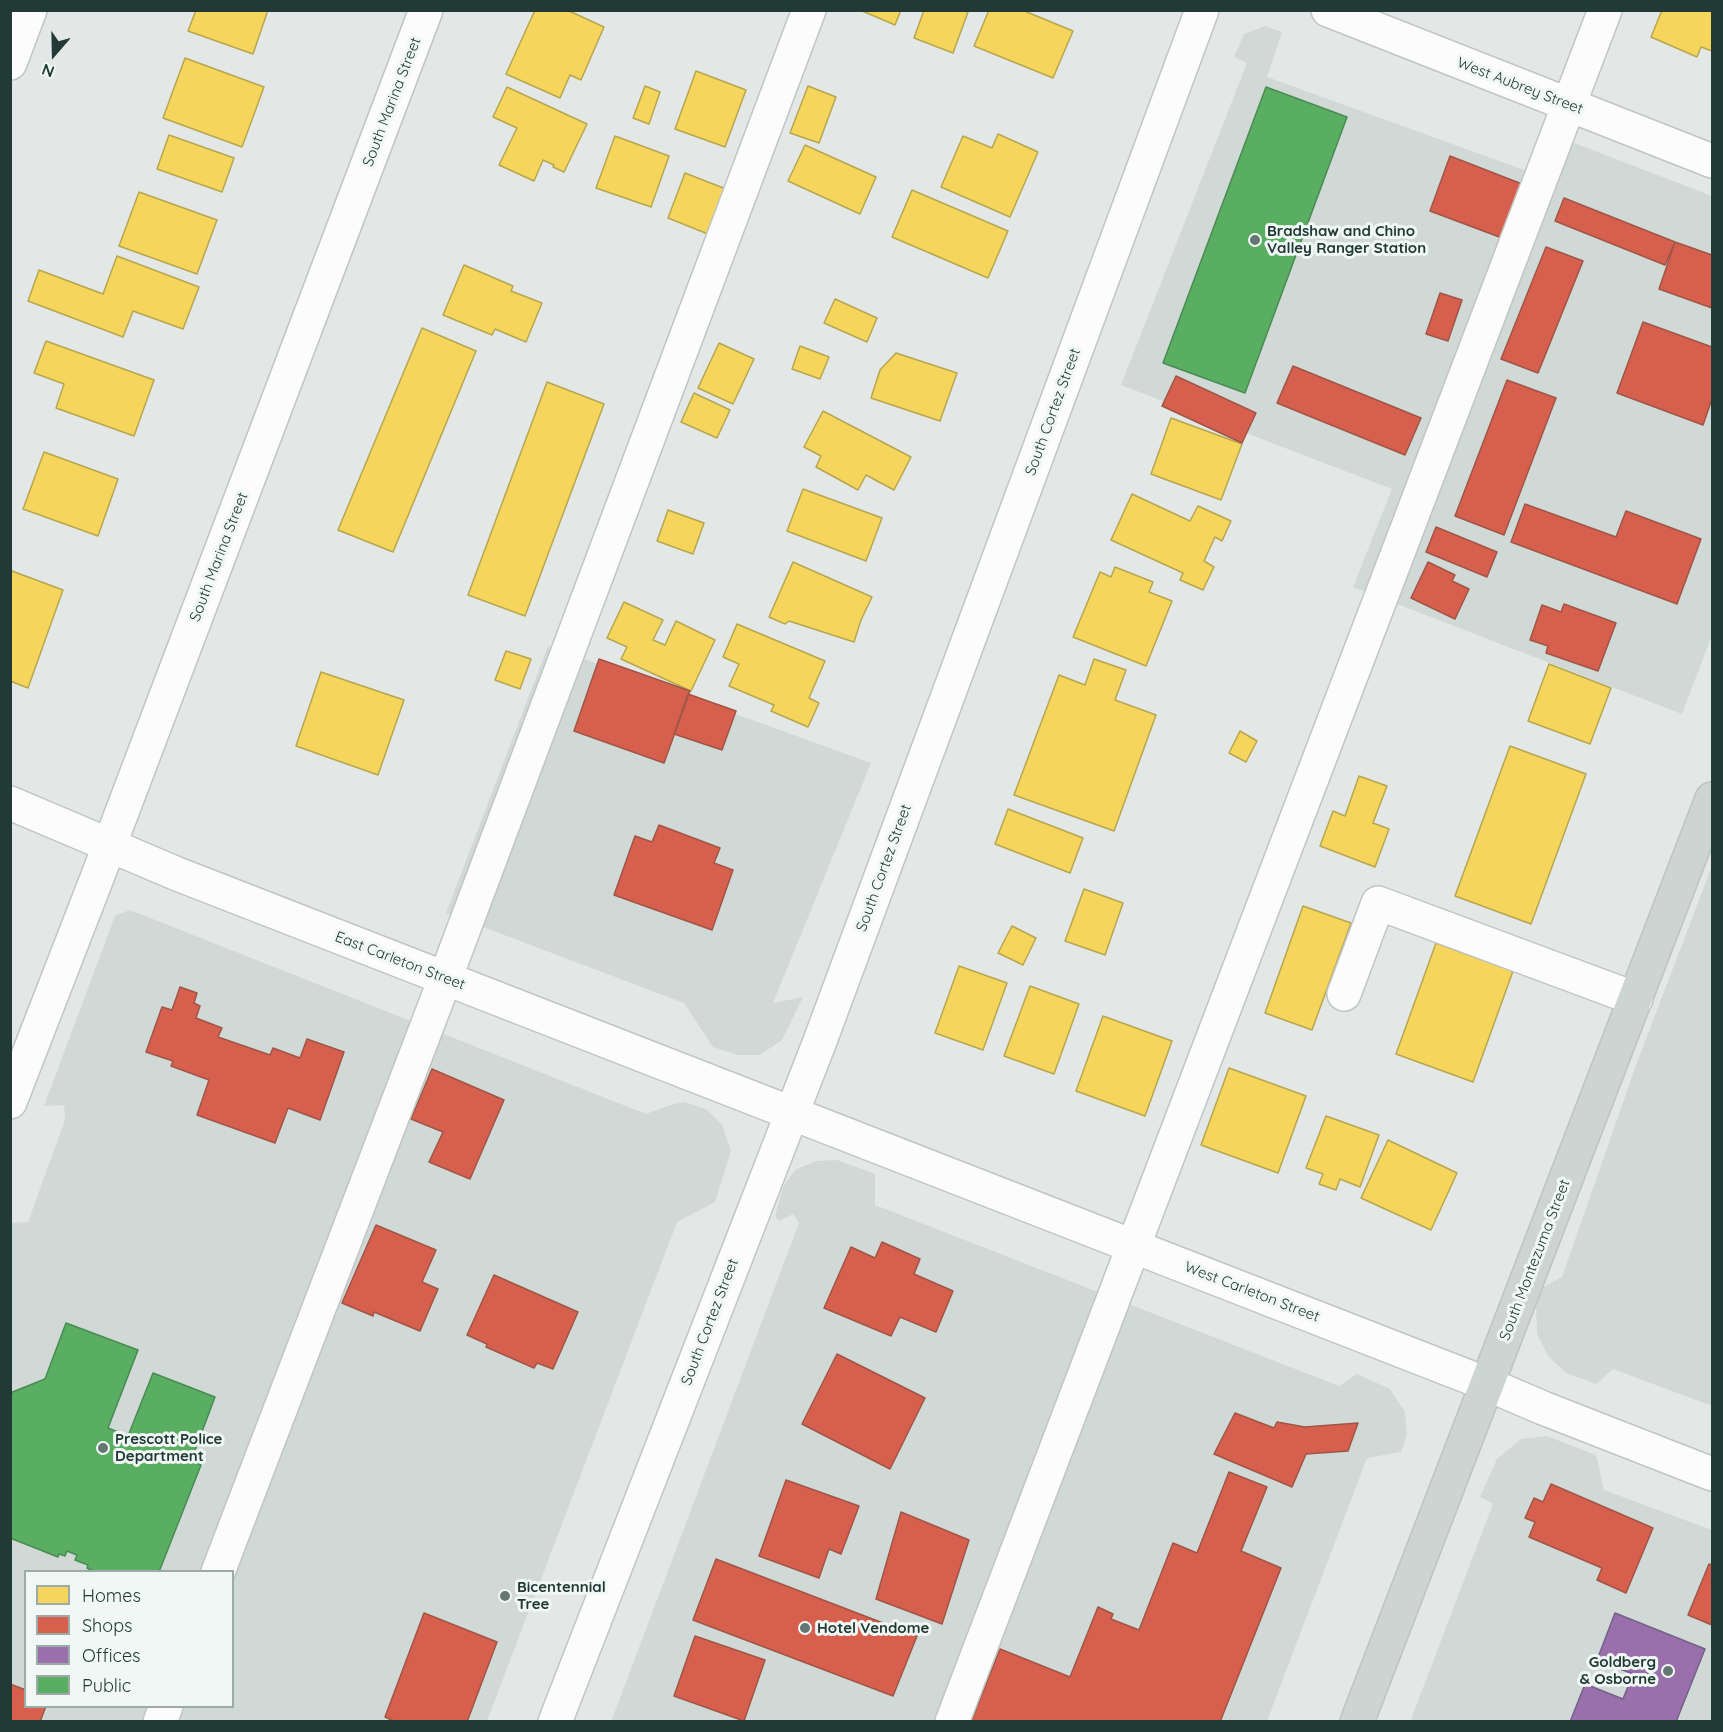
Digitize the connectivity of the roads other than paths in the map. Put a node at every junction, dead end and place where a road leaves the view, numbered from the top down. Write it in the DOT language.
graph roads {
  1 [pos="30,10"];
  2 [pos="426,10"];
  3 [pos="809,10"];
  4 [pos="1202,10"];
  5 [pos="1328,10"];
  6 [pos="1605,10"];
  7 [pos="10,63"];
  8 [pos="1569,105"];
  9 [pos="1713,161"];
  10 [pos="1713,799"];
  11 [pos="10,803"];
  12 [pos="110,846"];
  13 [pos="445,979"];
  14 [pos="1344,994"];
  15 [pos="1636,999"];
  16 [pos="10,1102"];
  17 [pos="791,1113"];
  18 [pos="1134,1246"];
  19 [pos="1488,1384"];
  20 [pos="1713,1474"];
  21 [pos="219,1570"];
  22 [pos="166,1708"];
  23 [pos="160,1722"];
  24 [pos="555,1722"];
  25 [pos="952,1722"];
  26 [pos="1357,1722"];
  1 -- 7 [label="street"];
  2 -- 12 [label="street, South Marina Street"];
  3 -- 13 [label="street"];
  4 -- 17 [label="street, South Cortez Street"];
  5 -- 8 [label="street, West Aubrey Street"];
  6 -- 8 [label="street"];
  8 -- 9 [label="street, West Aubrey Street"];
  8 -- 18 [label="street"];
  10 -- 15 [label="main road, South Montezuma Street"];
  11 -- 12 [label="street, East Carleton Street"];
  12 -- 13 [label="street, East Carleton Street"];
  12 -- 16 [label="street, South Marina Street"];
  13 -- 17 [label="street, East Carleton Street"];
  13 -- 21 [label="street"];
  14 -- 15 [label="street"];
  15 -- 19 [label="main road, South Montezuma Street"];
  17 -- 18 [label="street, West Carleton Street"];
  17 -- 24 [label="street, South Cortez Street"];
  18 -- 19 [label="street, West Carleton Street"];
  18 -- 25 [label="street"];
  19 -- 20 [label="street, West Carleton Street"];
  19 -- 26 [label="main road, South Montezuma Street"];
  22 -- 23 [label="street"];
}
